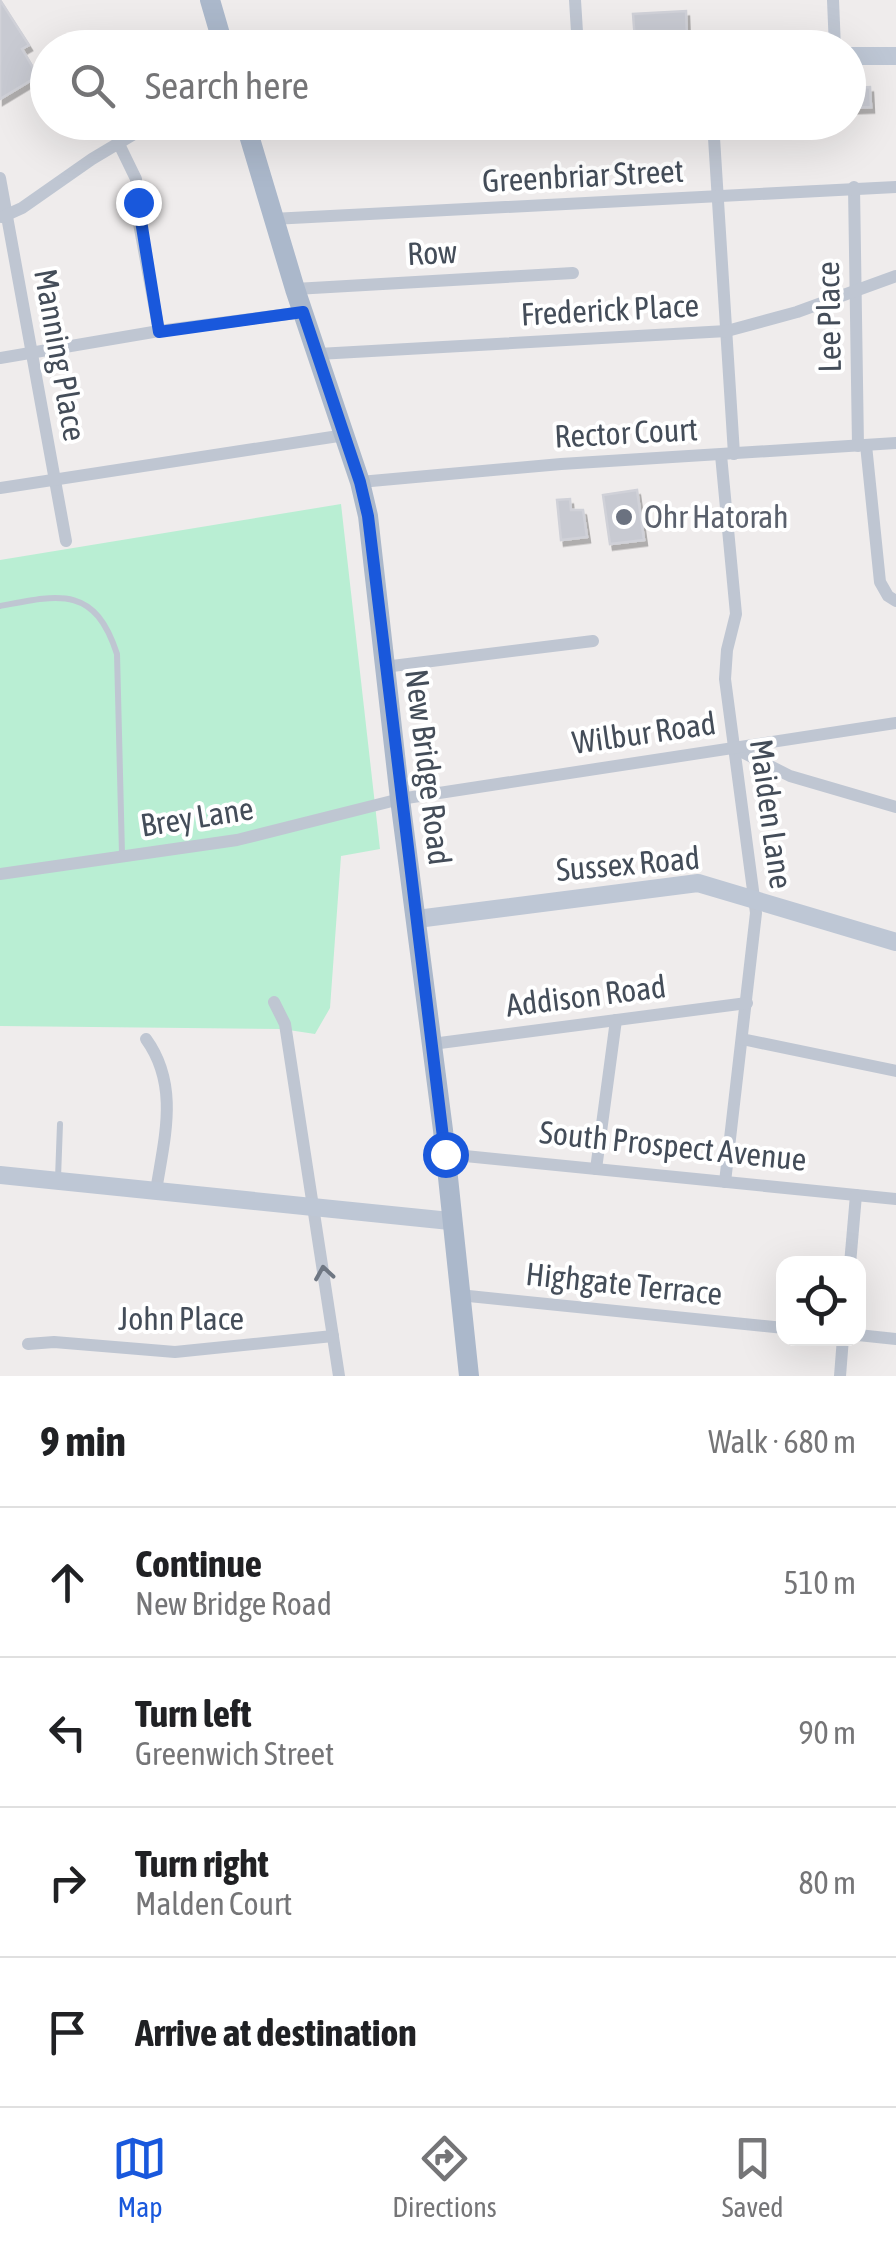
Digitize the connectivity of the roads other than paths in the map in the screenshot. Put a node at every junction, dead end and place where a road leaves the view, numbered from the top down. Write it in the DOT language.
graph roads {
  1 [pos="210,0"];
  2 [pos="575,0"];
  3 [pos="833,0"];
  4 [pos="219,30"];
  5 [pos="577,30"];
  6 [pos="834,30"];
  7 [pos="866,56"];
  8 [pos="896,56"];
  9 [pos="122,140"];
  10 [pos="250,140"];
  11 [pos="715,140"];
  12 [pos="118,142"];
  13 [pos="0,178"];
  14 [pos="854,187"];
  15 [pos="896,187"];
  16 [pos="718,197"];
  17 [pos="4,217"];
  18 [pos="272,219"];
  19 [pos="572,273"];
  20 [pos="896,276"];
  21 [pos="294,289"];
  22 [pos="856,289"];
  23 [pos="303,312"];
  24 [pos="727,331"];
  25 [pos="159,332"];
  26 [pos="32,353"];
  27 [pos="318,354"];
  28 [pos="0,358"];
  29 [pos="344,434"];
  30 [pos="896,443"];
  31 [pos="862,446"];
  32 [pos="728,454"];
  33 [pos="54,478"];
  34 [pos="360,482"];
  35 [pos="0,488"];
  36 [pos="66,542"];
  37 [pos="896,601"];
  38 [pos="0,606"];
  39 [pos="593,641"];
  40 [pos="384,667"];
  41 [pos="896,723"];
  42 [pos="734,748"];
  43 [pos="400,799"];
  44 [pos="896,807"];
  45 [pos="122,857"];
  46 [pos="0,874"];
  47 [pos="754,898"];
  48 [pos="417,919"];
  49 [pos="896,942"];
  50 [pos="274,1002"];
  51 [pos="746,1003"];
  52 [pos="616,1020"];
  53 [pos="146,1040"];
  54 [pos="742,1040"];
  55 [pos="432,1044"];
  56 [pos="896,1072"];
  57 [pos="60,1124"];
  58 [pos="445,1154"];
  59 [pos="596,1169"];
  60 [pos="0,1175"];
  61 [pos="58,1181"];
  62 [pos="725,1182"];
  63 [pos="156,1192"];
  64 [pos="856,1195"];
  65 [pos="896,1199"];
  66 [pos="314,1209"];
  67 [pos="450,1222"];
  68 [pos="851,1256"];
  69 [pos="459,1295"];
  70 [pos="776,1327"];
  71 [pos="333,1336"];
  72 [pos="866,1337"];
  73 [pos="896,1339"];
  74 [pos="28,1344"];
  75 [pos="842,1346"];
  76 [pos="339,1376"];
  77 [pos="469,1376"];
  78 [pos="840,1376"];
  1 -- 4 [label="main road"];
  2 -- 5 [label="street"];
  3 -- 6 [label="street"];
  7 -- 8 [label="street"];
  9 -- 12 [label="street"];
  10 -- 18 [label="main road, New Bridge Road"];
  11 -- 16 [label="street, Maiden Lane"];
  12 -- 17 [label="street"];
  12 -- 25 [label="street"];
  13 -- 17 [label="street, Manning Place"];
  14 -- 15 [label="street, Greenbriar Street"];
  14 -- 16 [label="street, Greenbriar Street"];
  14 -- 22 [label="street, Lee Place"];
  16 -- 18 [label="street, Greenbriar Street"];
  16 -- 24 [label="street, Maiden Lane"];
  17 -- 26 [label="street, Manning Place"];
  18 -- 21 [label="main road, New Bridge Road"];
  19 -- 21 [label="street, Row"];
  20 -- 22 [label="street, Frederick Place"];
  21 -- 23 [label="main road, New Bridge Road"];
  22 -- 24 [label="street, Frederick Place"];
  22 -- 31 [label="street, Lee Place"];
  23 -- 25 [label="street"];
  23 -- 27 [label="main road, New Bridge Road"];
  24 -- 27 [label="street, Frederick Place"];
  24 -- 32 [label="street, Maiden Lane"];
  25 -- 26 [label="street"];
  26 -- 28 [label="street"];
  26 -- 33 [label="street, Manning Place"];
  27 -- 29 [label="main road, New Bridge Road"];
  29 -- 33 [label="street"];
  29 -- 34 [label="main road, New Bridge Road"];
  30 -- 31 [label="street, Rector Court"];
  31 -- 32 [label="street, Rector Court"];
  31 -- 37 [label="street, Lee Place"];
  32 -- 34 [label="street, Rector Court"];
  32 -- 42 [label="street, Maiden Lane"];
  33 -- 35 [label="street"];
  33 -- 36 [label="street, Manning Place"];
  34 -- 40 [label="main road, New Bridge Road"];
  38 -- 45 [label="lane"];
  39 -- 40 [label="street"];
  40 -- 43 [label="main road, New Bridge Road"];
  41 -- 42 [label="street, Wilbur Road"];
  42 -- 43 [label="street, Wilbur Road"];
  42 -- 44 [label="street"];
  42 -- 47 [label="street, Maiden Lane"];
  43 -- 45 [label="street, Brey Lane"];
  43 -- 48 [label="main road, New Bridge Road"];
  45 -- 46 [label="street, Brey Lane"];
  47 -- 48 [label="street, Sussex Road"];
  47 -- 49 [label="street, Sussex Road"];
  47 -- 51 [label="street, Maiden Lane"];
  48 -- 55 [label="main road, New Bridge Road"];
  50 -- 66 [label="street"];
  51 -- 52 [label="street, Addison Road"];
  51 -- 54 [label="street, Maiden Lane"];
  52 -- 55 [label="street, Addison Road"];
  52 -- 59 [label="street"];
  53 -- 63 [label="street"];
  54 -- 56 [label="street"];
  54 -- 62 [label="street, Maiden Lane"];
  55 -- 58 [label="main road, New Bridge Road"];
  57 -- 61 [label="lane"];
  58 -- 59 [label="street, South Prospect Avenue"];
  58 -- 67 [label="main road, New Bridge Road"];
  59 -- 62 [label="street, South Prospect Avenue"];
  60 -- 61 [label="street"];
  61 -- 63 [label="street"];
  62 -- 64 [label="street, South Prospect Avenue"];
  63 -- 66 [label="street"];
  64 -- 65 [label="street, South Prospect Avenue"];
  64 -- 68 [label="street"];
  66 -- 67 [label="street"];
  71 -- 66 [label="street, one-way"];
  67 -- 69 [label="main road, New Bridge Road"];
  69 -- 70 [label="street, Highgate Terrace"];
  69 -- 77 [label="main road, New Bridge Road"];
  71 -- 74 [label="street, John Place"];
  71 -- 76 [label="street"];
  72 -- 73 [label="street"];
  75 -- 78 [label="street"];
}
